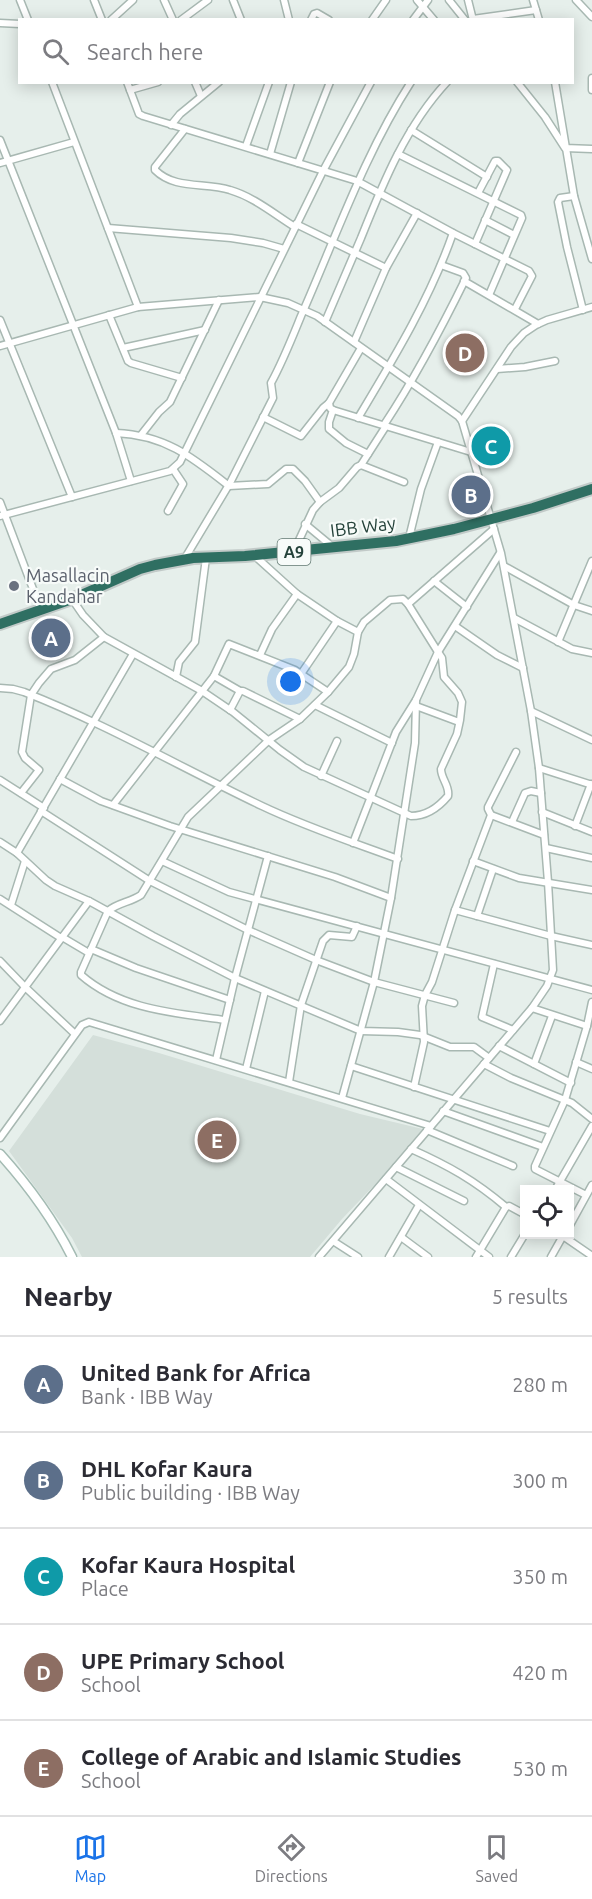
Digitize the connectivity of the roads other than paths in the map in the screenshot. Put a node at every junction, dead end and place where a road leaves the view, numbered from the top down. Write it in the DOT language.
graph roads {
  1 [pos="20,0"];
  2 [pos="94,0"];
  3 [pos="133,0"];
  4 [pos="164,0"];
  5 [pos="208,0"];
  6 [pos="233,0"];
  7 [pos="284,0"];
  8 [pos="386,0"];
  9 [pos="417,0"];
  10 [pos="428,0"];
  11 [pos="449,0"];
  12 [pos="468,0"];
  13 [pos="533,0"];
  14 [pos="576,0"];
  15 [pos="423,7"];
  16 [pos="536,10"];
  17 [pos="592,17"];
  18 [pos="27,18"];
  19 [pos="101,18"];
  20 [pos="113,18"];
  21 [pos="172,18"];
  22 [pos="184,18"];
  23 [pos="240,18"];
  24 [pos="288,18"];
  25 [pos="312,18"];
  26 [pos="326,18"];
  27 [pos="373,18"];
  28 [pos="415,18"];
  29 [pos="432,18"];
  30 [pos="463,18"];
  31 [pos="473,18"];
  32 [pos="480,18"];
  33 [pos="538,18"];
  34 [pos="0,24"];
  35 [pos="18,24"];
  36 [pos="592,78"];
  37 [pos="53,84"];
  38 [pos="128,84"];
  39 [pos="151,84"];
  40 [pos="196,84"];
  41 [pos="216,84"];
  42 [pos="268,84"];
  43 [pos="290,84"];
  44 [pos="329,84"];
  45 [pos="371,84"];
  46 [pos="410,84"];
  47 [pos="445,84"];
  48 [pos="519,84"];
  49 [pos="555,84"];
  50 [pos="130,90"];
  51 [pos="592,90"];
  52 [pos="201,95"];
  53 [pos="169,124"];
  54 [pos="185,129"];
  55 [pos="411,130"];
  56 [pos="0,140"];
  57 [pos="74,142"];
  58 [pos="246,146"];
  59 [pos="565,148"];
  60 [pos="592,149"];
  61 [pos="270,154"];
  62 [pos="398,154"];
  63 [pos="8,161"];
  64 [pos="0,163"];
  65 [pos="298,163"];
  66 [pos="323,171"];
  67 [pos="487,177"];
  68 [pos="357,181"];
  69 [pos="379,193"];
  70 [pos="478,193"];
  71 [pos="574,196"];
  72 [pos="493,201"];
  73 [pos="417,213"];
  74 [pos="485,220"];
  75 [pos="296,225"];
  76 [pos="108,228"];
  77 [pos="453,233"];
  78 [pos="592,233"];
  79 [pos="514,235"];
  80 [pos="584,235"];
  81 [pos="333,241"];
  82 [pos="475,244"];
  83 [pos="284,249"];
  84 [pos="355,253"];
  85 [pos="592,259"];
  86 [pos="504,260"];
  87 [pos="441,265"];
  88 [pos="386,268"];
  89 [pos="464,281"];
  90 [pos="489,295"];
  91 [pos="260,297"];
  92 [pos="219,300"];
  93 [pos="138,307"];
  94 [pos="592,307"];
  95 [pos="515,309"];
  96 [pos="304,310"];
  97 [pos="583,310"];
  98 [pos="109,315"];
  99 [pos="0,320"];
  100 [pos="325,322"];
  101 [pos="538,324"];
  102 [pos="74,325"];
  103 [pos="205,330"];
  104 [pos="354,342"];
  105 [pos="9,344"];
  106 [pos="0,346"];
  107 [pos="123,348"];
  108 [pos="362,348"];
  109 [pos="555,361"];
  110 [pos="389,367"];
  111 [pos="497,369"];
  112 [pos="182,378"];
  113 [pos="411,383"];
  114 [pos="329,403"];
  115 [pos="333,410"];
  116 [pos="263,417"];
  117 [pos="358,418"];
  118 [pos="462,421"];
  119 [pos="385,426"];
  120 [pos="116,433"];
  121 [pos="141,435"];
  122 [pos="438,442"];
  123 [pos="185,452"];
  124 [pos="471,452"];
  125 [pos="368,454"];
  126 [pos="361,465"];
  127 [pos="173,469"];
  128 [pos="131,481"];
  129 [pos="405,482"];
  130 [pos="229,486"];
  131 [pos="592,489"];
  132 [pos="72,497"];
  133 [pos="0,502"];
  134 [pos="320,502"];
  135 [pos="168,511"];
  136 [pos="2,515"];
  137 [pos="305,524"];
  138 [pos="492,524"];
  139 [pos="408,538"];
  140 [pos="334,548"];
  141 [pos="294,552"];
  142 [pos="501,553"];
  143 [pos="255,555"];
  144 [pos="206,558"];
  145 [pos="185,559"];
  146 [pos="592,561"];
  147 [pos="504,566"];
  148 [pos="434,581"];
  149 [pos="297,594"];
  150 [pos="72,599"];
  151 [pos="408,603"];
  152 [pos="574,605"];
  153 [pos="467,607"];
  154 [pos="41,610"];
  155 [pos="592,612"];
  156 [pos="514,618"];
  157 [pos="337,621"];
  158 [pos="0,624"];
  159 [pos="455,626"];
  160 [pos="358,632"];
  161 [pos="104,637"];
  162 [pos="558,642"];
  163 [pos="438,652"];
  164 [pos="592,653"];
  165 [pos="133,654"];
  166 [pos="260,655"];
  167 [pos="523,668"];
  168 [pos="301,674"];
  169 [pos="214,676"];
  170 [pos="176,677"];
  171 [pos="0,687"];
  172 [pos="240,691"];
  173 [pos="202,692"];
  174 [pos="328,692"];
  175 [pos="31,695"];
  176 [pos="416,703"];
  177 [pos="315,705"];
  178 [pos="230,710"];
  179 [pos="531,711"];
  180 [pos="300,718"];
  181 [pos="93,721"];
  182 [pos="459,722"];
  183 [pos="592,740"];
  184 [pos="269,741"];
  185 [pos="337,741"];
  186 [pos="392,743"];
  187 [pos="155,751"];
  188 [pos="516,752"];
  189 [pos="539,768"];
  190 [pos="321,776"];
  191 [pos="60,779"];
  192 [pos="0,780"];
  193 [pos="591,785"];
  194 [pos="222,786"];
  195 [pos="21,793"];
  196 [pos="541,793"];
  197 [pos="371,799"];
  198 [pos="113,805"];
  199 [pos="43,809"];
  200 [pos="542,813"];
  201 [pos="405,814"];
  202 [pos="491,815"];
  203 [pos="512,822"];
  204 [pos="575,826"];
  205 [pos="180,829"];
  206 [pos="592,832"];
  207 [pos="544,834"];
  208 [pos="0,842"];
  209 [pos="353,843"];
  210 [pos="546,849"];
  211 [pos="17,853"];
  212 [pos="268,856"];
  213 [pos="592,858"];
  214 [pos="398,859"];
  215 [pos="25,861"];
  216 [pos="162,861"];
  217 [pos="473,861"];
  218 [pos="493,869"];
  219 [pos="150,881"];
  220 [pos="548,882"];
  221 [pos="592,890"];
  222 [pos="391,898"];
  223 [pos="0,899"];
  224 [pos="256,900"];
  225 [pos="89,901"];
  226 [pos="11,904"];
  227 [pos="455,910"];
  228 [pos="108,911"];
  229 [pos="477,916"];
  230 [pos="357,926"];
  231 [pos="248,930"];
  232 [pos="384,933"];
  233 [pos="551,936"];
  234 [pos="62,938"];
  235 [pos="592,945"];
  236 [pos="442,949"];
  237 [pos="90,951"];
  238 [pos="316,960"];
  239 [pos="0,961"];
  240 [pos="494,964"];
  241 [pos="235,978"];
  242 [pos="550,980"];
  243 [pos="374,982"];
  244 [pos="25,987"];
  245 [pos="592,989"];
  246 [pos="265,991"];
  247 [pos="425,995"];
  248 [pos="230,1000"];
  249 [pos="592,1002"];
  250 [pos="454,1003"];
  251 [pos="301,1005"];
  252 [pos="532,1008"];
  253 [pos="552,1016"];
  254 [pos="225,1020"];
  255 [pos="0,1021"];
  256 [pos="587,1026"];
  257 [pos="513,1030"];
  258 [pos="361,1032"];
  259 [pos="75,1034"];
  260 [pos="424,1037"];
  261 [pos="499,1046"];
  262 [pos="216,1060"];
  263 [pos="486,1061"];
  264 [pos="576,1062"];
  265 [pos="534,1064"];
  266 [pos="351,1066"];
  267 [pos="246,1069"];
  268 [pos="592,1069"];
  269 [pos="289,1082"];
  270 [pos="571,1083"];
  271 [pos="414,1087"];
  272 [pos="342,1098"];
  273 [pos="453,1100"];
  274 [pos="565,1100"];
  275 [pos="444,1111"];
  276 [pos="592,1119"];
  277 [pos="592,1126"];
  278 [pos="429,1128"];
  279 [pos="550,1131"];
  280 [pos="0,1138"];
  281 [pos="543,1146"];
  282 [pos="411,1149"];
  283 [pos="0,1154"];
  284 [pos="513,1166"];
  285 [pos="396,1167"];
  286 [pos="386,1179"];
  287 [pos="561,1181"];
  288 [pos="558,1185"];
  289 [pos="592,1185"];
  290 [pos="586,1195"];
  291 [pos="464,1201"];
  292 [pos="419,1205"];
  293 [pos="506,1207"];
  294 [pos="520,1212"];
  295 [pos="574,1218"];
  296 [pos="401,1237"];
  297 [pos="522,1239"];
  298 [pos="561,1239"];
  299 [pos="569,1239"];
  300 [pos="333,1241"];
  301 [pos="480,1250"];
  302 [pos="592,1256"];
  303 [pos="72,1257"];
  304 [pos="319,1257"];
  305 [pos="358,1257"];
  306 [pos="389,1257"];
  307 [pos="428,1257"];
  308 [pos="476,1257"];
  309 [pos="489,1257"];
  310 [pos="511,1257"];
  311 [pos="551,1257"];
  1 -- 18 [label="street"];
  2 -- 19 [label="street"];
  3 -- 20 [label="street"];
  4 -- 21 [label="street"];
  5 -- 22 [label="street"];
  6 -- 23 [label="street"];
  7 -- 24 [label="street"];
  8 -- 27 [label="street"];
  9 -- 15 [label="street"];
  10 -- 15 [label="street"];
  11 -- 30 [label="street"];
  12 -- 31 [label="street"];
  13 -- 16 [label="street"];
  14 -- 17 [label="street"];
  15 -- 28 [label="street"];
  15 -- 29 [label="street"];
  16 -- 32 [label="street"];
  16 -- 33 [label="street"];
  25 -- 26 [label="street"];
  34 -- 35 [label="street"];
  36 -- 51 [label="street"];
  37 -- 57 [label="street"];
  38 -- 50 [label="street"];
  39 -- 50 [label="street"];
  40 -- 52 [label="street"];
  41 -- 52 [label="street"];
  42 -- 58 [label="street"];
  43 -- 61 [label="street"];
  44 -- 65 [label="street"];
  45 -- 66 [label="street"];
  46 -- 68 [label="street"];
  47 -- 55 [label="street"];
  48 -- 59 [label="street"];
  49 -- 59 [label="street"];
  50 -- 53 [label="street"];
  52 -- 53 [label="street"];
  53 -- 54 [label="street"];
  54 -- 58 [label="street"];
  54 -- 75 [label="street"];
  55 -- 62 [label="street"];
  55 -- 67 [label="street"];
  56 -- 63 [label="street"];
  57 -- 63 [label="street"];
  57 -- 76 [label="street"];
  58 -- 61 [label="street"];
  59 -- 60 [label="street"];
  59 -- 71 [label="street"];
  61 -- 65 [label="street"];
  62 -- 69 [label="street"];
  62 -- 70 [label="street"];
  63 -- 64 [label="street"];
  63 -- 102 [label="street"];
  65 -- 66 [label="street"];
  66 -- 68 [label="street"];
  66 -- 75 [label="street"];
  67 -- 70 [label="street"];
  67 -- 72 [label="street"];
  68 -- 69 [label="street"];
  68 -- 81 [label="street"];
  69 -- 73 [label="street"];
  69 -- 84 [label="street"];
  70 -- 72 [label="street"];
  71 -- 80 [label="street"];
  71 -- 97 [label="street"];
  72 -- 74 [label="street"];
  72 -- 79 [label="street"];
  73 -- 77 [label="street"];
  73 -- 88 [label="street"];
  74 -- 79 [label="street"];
  74 -- 82 [label="street"];
  75 -- 81 [label="street"];
  75 -- 83 [label="street"];
  76 -- 83 [label="street"];
  76 -- 93 [label="street"];
  77 -- 82 [label="street"];
  77 -- 87 [label="street"];
  78 -- 80 [label="street"];
  79 -- 86 [label="street"];
  80 -- 85 [label="street"];
  81 -- 84 [label="street"];
  81 -- 96 [label="street"];
  82 -- 86 [label="street"];
  83 -- 91 [label="street"];
  84 -- 88 [label="street"];
  84 -- 100 [label="street"];
  86 -- 90 [label="street"];
  86 -- 95 [label="street"];
  87 -- 89 [label="street"];
  87 -- 110 [label="street"];
  88 -- 104 [label="street"];
  89 -- 90 [label="street"];
  89 -- 113 [label="street"];
  90 -- 95 [label="street"];
  91 -- 92 [label="street"];
  91 -- 96 [label="street"];
  91 -- 123 [label="street"];
  92 -- 93 [label="street"];
  92 -- 103 [label="street"];
  93 -- 98 [label="street"];
  94 -- 97 [label="street"];
  95 -- 101 [label="street"];
  96 -- 100 [label="street"];
  96 -- 116 [label="street"];
  97 -- 101 [label="street"];
  98 -- 102 [label="street"];
  98 -- 107 [label="street"];
  99 -- 105 [label="street"];
  100 -- 104 [label="street"];
  101 -- 111 [label="street"];
  102 -- 105 [label="street"];
  102 -- 120 [label="street"];
  103 -- 107 [label="street"];
  103 -- 112 [label="street"];
  104 -- 108 [label="street"];
  105 -- 106 [label="street"];
  105 -- 132 [label="street"];
  107 -- 112 [label="street"];
  108 -- 110 [label="street"];
  108 -- 114 [label="street"];
  109 -- 111 [label="street"];
  110 -- 113 [label="street"];
  110 -- 117 [label="street"];
  111 -- 118 [label="street"];
  112 -- 121 [label="street"];
  113 -- 118 [label="street"];
  113 -- 119 [label="street"];
  114 -- 115 [label="street"];
  114 -- 116 [label="street"];
  115 -- 117 [label="street"];
  115 -- 125 [label="street"];
  116 -- 130 [label="street"];
  117 -- 119 [label="street"];
  118 -- 124 [label="street"];
  119 -- 122 [label="street"];
  119 -- 125 [label="street"];
  120 -- 121 [label="street"];
  120 -- 128 [label="street"];
  121 -- 123 [label="street"];
  122 -- 124 [label="street"];
  122 -- 139 [label="street"];
  123 -- 127 [label="street"];
  123 -- 130 [label="street"];
  124 -- 138 [label="street"];
  125 -- 126 [label="street"];
  126 -- 129 [label="street"];
  126 -- 134 [label="street"];
  127 -- 128 [label="street"];
  127 -- 135 [label="street"];
  128 -- 132 [label="street"];
  130 -- 134 [label="street"];
  130 -- 145 [label="street"];
  131 -- 138 [label="highway, IBB Way / A9"];
  132 -- 136 [label="street"];
  133 -- 136 [label="street"];
  134 -- 137 [label="street"];
  136 -- 154 [label="street"];
  137 -- 140 [label="street"];
  137 -- 141 [label="street"];
  138 -- 139 [label="highway, IBB Way / A9"];
  138 -- 142 [label="street"];
  138 -- 148 [label="street"];
  139 -- 140 [label="highway, IBB Way / A9"];
  140 -- 141 [label="highway, IBB Way / A9"];
  141 -- 143 [label="highway, IBB Way / A9"];
  142 -- 147 [label="street"];
  142 -- 153 [label="street"];
  143 -- 144 [label="highway, IBB Way / A9"];
  143 -- 149 [label="street"];
  144 -- 145 [label="highway, IBB Way / A9"];
  144 -- 170 [label="street"];
  145 -- 150 [label="highway, IBB Way / A9"];
  146 -- 152 [label="street"];
  147 -- 152 [label="street"];
  147 -- 156 [label="street"];
  148 -- 151 [label="street"];
  148 -- 153 [label="street"];
  149 -- 157 [label="street"];
  149 -- 166 [label="street"];
  150 -- 154 [label="highway, IBB Way / A9"];
  150 -- 161 [label="street"];
  151 -- 160 [label="street"];
  151 -- 163 [label="street"];
  152 -- 155 [label="street"];
  152 -- 162 [label="street"];
  153 -- 159 [label="street"];
  154 -- 158 [label="highway, IBB Way / A9"];
  156 -- 162 [label="street"];
  156 -- 167 [label="street"];
  157 -- 160 [label="street"];
  157 -- 168 [label="street"];
  159 -- 163 [label="street"];
  159 -- 167 [label="street"];
  160 -- 174 [label="street"];
  161 -- 165 [label="street"];
  161 -- 175 [label="street"];
  162 -- 164 [label="street"];
  163 -- 176 [label="street"];
  163 -- 182 [label="street"];
  165 -- 170 [label="street"];
  165 -- 181 [label="street"];
  166 -- 168 [label="street"];
  166 -- 169 [label="street"];
  167 -- 179 [label="street"];
  168 -- 174 [label="street"];
  169 -- 172 [label="street"];
  169 -- 173 [label="street"];
  170 -- 173 [label="street"];
  171 -- 175 [label="street"];
  172 -- 178 [label="street"];
  172 -- 180 [label="street"];
  173 -- 178 [label="street"];
  173 -- 187 [label="street"];
  174 -- 177 [label="street"];
  175 -- 181 [label="street"];
  175 -- 195 [label="street"];
  176 -- 182 [label="street"];
  176 -- 186 [label="street"];
  176 -- 201 [label="street"];
  177 -- 180 [label="street"];
  177 -- 186 [label="street"];
  178 -- 184 [label="street"];
  179 -- 183 [label="street"];
  179 -- 189 [label="street"];
  180 -- 184 [label="street"];
  181 -- 187 [label="street"];
  181 -- 191 [label="street"];
  182 -- 201 [label="street"];
  184 -- 190 [label="street"];
  184 -- 194 [label="street"];
  185 -- 190 [label="street"];
  186 -- 197 [label="street"];
  187 -- 194 [label="street"];
  187 -- 198 [label="street"];
  188 -- 202 [label="street"];
  189 -- 193 [label="street"];
  189 -- 196 [label="street"];
  190 -- 197 [label="street"];
  191 -- 198 [label="street"];
  191 -- 199 [label="street"];
  192 -- 195 [label="street"];
  193 -- 204 [label="street"];
  194 -- 205 [label="street"];
  194 -- 209 [label="street"];
  195 -- 199 [label="street"];
  196 -- 200 [label="street"];
  196 -- 203 [label="street"];
  197 -- 201 [label="street"];
  197 -- 209 [label="street"];
  198 -- 205 [label="street"];
  199 -- 211 [label="street"];
  199 -- 219 [label="street"];
  200 -- 204 [label="street"];
  200 -- 207 [label="street"];
  201 -- 214 [label="street"];
  202 -- 203 [label="street"];
  202 -- 217 [label="street"];
  203 -- 207 [label="street"];
  204 -- 206 [label="street"];
  205 -- 212 [label="street"];
  205 -- 216 [label="street"];
  207 -- 210 [label="street"];
  208 -- 211 [label="street"];
  209 -- 214 [label="street"];
  210 -- 213 [label="street"];
  210 -- 220 [label="street"];
  211 -- 215 [label="street"];
  212 -- 222 [label="street"];
  212 -- 224 [label="street"];
  214 -- 222 [label="street"];
  215 -- 225 [label="street"];
  215 -- 226 [label="street"];
  216 -- 219 [label="street"];
  216 -- 224 [label="street"];
  217 -- 218 [label="street"];
  217 -- 227 [label="street"];
  218 -- 220 [label="street"];
  218 -- 229 [label="street"];
  219 -- 228 [label="street"];
  219 -- 231 [label="street"];
  220 -- 221 [label="street"];
  220 -- 233 [label="street"];
  222 -- 232 [label="street"];
  223 -- 226 [label="street"];
  224 -- 230 [label="street"];
  224 -- 231 [label="street"];
  225 -- 228 [label="street"];
  225 -- 234 [label="street"];
  226 -- 234 [label="street"];
  227 -- 229 [label="street"];
  227 -- 236 [label="street"];
  228 -- 237 [label="street"];
  228 -- 241 [label="street"];
  229 -- 233 [label="street"];
  230 -- 232 [label="street"];
  230 -- 238 [label="street"];
  231 -- 238 [label="street"];
  231 -- 241 [label="street"];
  232 -- 236 [label="street"];
  232 -- 243 [label="street"];
  233 -- 235 [label="street"];
  233 -- 242 [label="street"];
  234 -- 237 [label="street"];
  234 -- 244 [label="street"];
  236 -- 240 [label="street"];
  236 -- 247 [label="street"];
  237 -- 248 [label="street"];
  237 -- 254 [label="street"];
  238 -- 243 [label="street"];
  238 -- 251 [label="street"];
  239 -- 244 [label="street"];
  240 -- 242 [label="street"];
  240 -- 257 [label="street"];
  241 -- 246 [label="street"];
  241 -- 248 [label="street"];
  242 -- 245 [label="street"];
  242 -- 252 [label="street"];
  243 -- 247 [label="street"];
  243 -- 258 [label="street"];
  244 -- 255 [label="street"];
  244 -- 259 [label="street"];
  246 -- 251 [label="street"];
  246 -- 267 [label="street"];
  247 -- 250 [label="street"];
  247 -- 260 [label="street"];
  248 -- 254 [label="street"];
  249 -- 256 [label="street"];
  251 -- 258 [label="street"];
  251 -- 269 [label="street"];
  252 -- 253 [label="street"];
  252 -- 257 [label="street"];
  253 -- 256 [label="street"];
  253 -- 265 [label="street"];
  254 -- 262 [label="street"];
  256 -- 264 [label="street"];
  257 -- 261 [label="street"];
  258 -- 260 [label="street"];
  258 -- 266 [label="street"];
  259 -- 262 [label="street"];
  259 -- 280 [label="street"];
  260 -- 263 [label="street"];
  260 -- 271 [label="street"];
  261 -- 263 [label="street"];
  261 -- 265 [label="street"];
  262 -- 267 [label="street"];
  263 -- 273 [label="street"];
  263 -- 274 [label="street"];
  264 -- 268 [label="street"];
  264 -- 270 [label="street"];
  265 -- 270 [label="street"];
  266 -- 271 [label="street"];
  266 -- 272 [label="street"];
  267 -- 269 [label="street"];
  269 -- 272 [label="street"];
  270 -- 274 [label="street"];
  271 -- 273 [label="street"];
  272 -- 278 [label="street"];
  273 -- 275 [label="street"];
  273 -- 279 [label="street"];
  274 -- 276 [label="street"];
  274 -- 279 [label="street"];
  275 -- 278 [label="street"];
  275 -- 281 [label="street"];
  277 -- 287 [label="street"];
  278 -- 282 [label="street"];
  278 -- 284 [label="street"];
  279 -- 281 [label="street"];
  281 -- 287 [label="street"];
  282 -- 285 [label="street"];
  282 -- 293 [label="street"];
  283 -- 303 [label="street"];
  285 -- 286 [label="street"];
  285 -- 291 [label="street"];
  286 -- 292 [label="street"];
  286 -- 300 [label="street"];
  287 -- 288 [label="street"];
  287 -- 290 [label="street"];
  289 -- 290 [label="street"];
  290 -- 295 [label="street"];
  292 -- 296 [label="street"];
  292 -- 301 [label="street"];
  293 -- 294 [label="street"];
  293 -- 301 [label="street"];
  296 -- 306 [label="street"];
  296 -- 307 [label="street"];
  297 -- 310 [label="street"];
  298 -- 311 [label="street"];
  299 -- 302 [label="street"];
  300 -- 304 [label="street"];
  300 -- 305 [label="street"];
  301 -- 308 [label="street"];
  301 -- 309 [label="street"];
}
